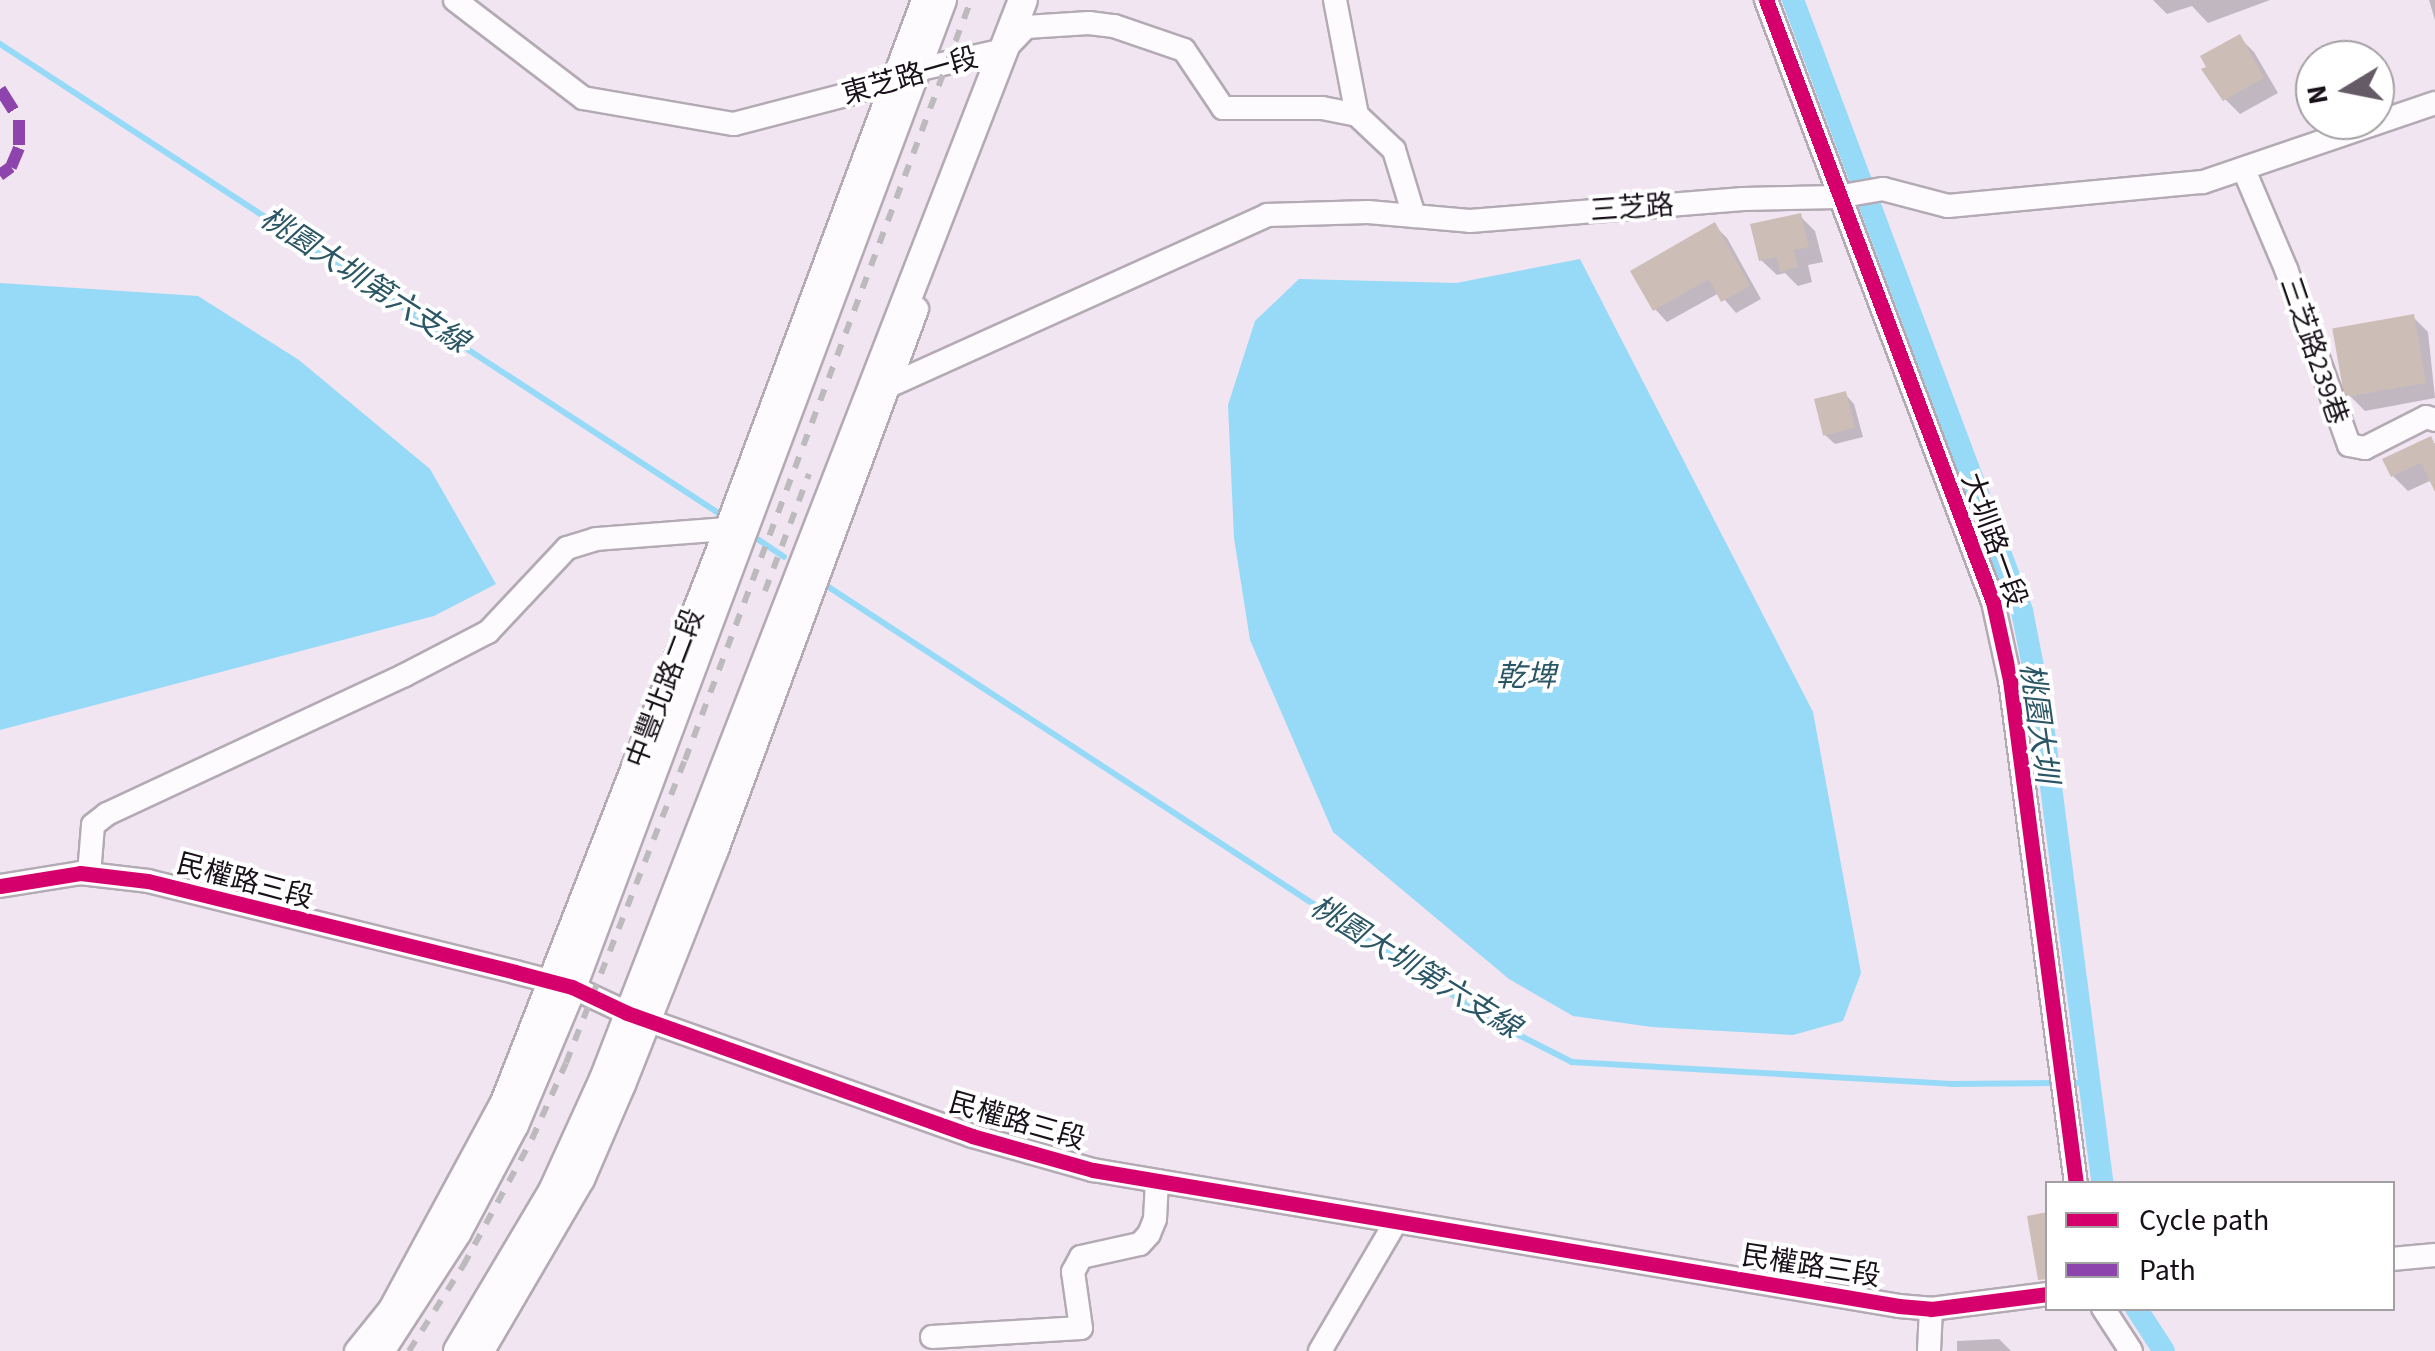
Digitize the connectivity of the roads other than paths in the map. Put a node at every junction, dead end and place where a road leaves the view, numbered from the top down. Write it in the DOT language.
graph roads {
  1 [pos="455,0"];
  2 [pos="923,0"];
  3 [pos="942,0"];
  4 [pos="1038,0"];
  5 [pos="1335,0"];
  6 [pos="1766,0"];
  7 [pos="1025,14"];
  8 [pos="1004,50"];
  9 [pos="904,74"];
  10 [pos="2435,104"];
  11 [pos="1357,114"];
  12 [pos="2244,170"];
  13 [pos="1844,196"];
  14 [pos="1414,216"];
  15 [pos="889,386"];
  16 [pos="2435,420"];
  17 [pos="726,529"];
  18 [pos="88,874"];
  19 [pos="0,886"];
  20 [pos="562,984"];
  21 [pos="638,1017"];
  22 [pos="1157,1181"];
  23 [pos="2076,1181"];
  24 [pos="1395,1223"];
  25 [pos="2435,1255"];
  26 [pos="2395,1259"];
  27 [pos="2045,1294"];
  28 [pos="1931,1309"];
  29 [pos="2105,1311"];
  30 [pos="932,1337"];
  31 [pos="356,1351"];
  32 [pos="380,1351"];
  33 [pos="458,1351"];
  34 [pos="482,1351"];
  35 [pos="1320,1351"];
  36 [pos="1929,1351"];
  37 [pos="2131,1351"];
  1 -- 9 [label="street, 東芝路一段"];
  2 -- 9 [label="street, 中豐北路二段"];
  3 -- 9 [label="main road, 中豐北路二段"];
  4 -- 7 [label="street"];
  5 -- 11 [label="street"];
  6 -- 13 [label="street, 大圳路一段"];
  7 -- 8 [label="main road"];
  7 -- 11 [label="street"];
  7 -- 15 [label="street"];
  8 -- 9 [label="street, 東芝路一段"];
  8 -- 21 [label="main road"];
  9 -- 17 [label="street, 中豐北路二段"];
  9 -- 20 [label="main road, 中豐北路二段"];
  10 -- 12 [label="street, 三芝路"];
  11 -- 14 [label="street"];
  12 -- 13 [label="street, 三芝路"];
  12 -- 16 [label="street, 三芝路239巷"];
  13 -- 14 [label="street, 三芝路"];
  13 -- 23 [label="street, 大圳路一段"];
  14 -- 15 [label="street, 三芝路"];
  15 -- 21 [label="street"];
  17 -- 18 [label="street"];
  17 -- 20 [label="street, 中豐北路二段"];
  18 -- 19 [label="street, 民權路三段"];
  18 -- 20 [label="street, 民權路三段"];
  20 -- 21 [label="street, 民權路三段"];
  20 -- 31 [label="street, 中豐北路二段"];
  20 -- 32 [label="main road, 中豐北路二段"];
  21 -- 22 [label="street, 民權路三段"];
  21 -- 33 [label="main road"];
  21 -- 34 [label="street"];
  22 -- 24 [label="street, 民權路三段"];
  22 -- 30 [label="street"];
  24 -- 28 [label="street, 民權路三段"];
  24 -- 35 [label="street"];
  25 -- 26 [label="street"];
  27 -- 28 [label="street, 民權路三段"];
  28 -- 36 [label="street"];
  29 -- 37 [label="street"];
}
